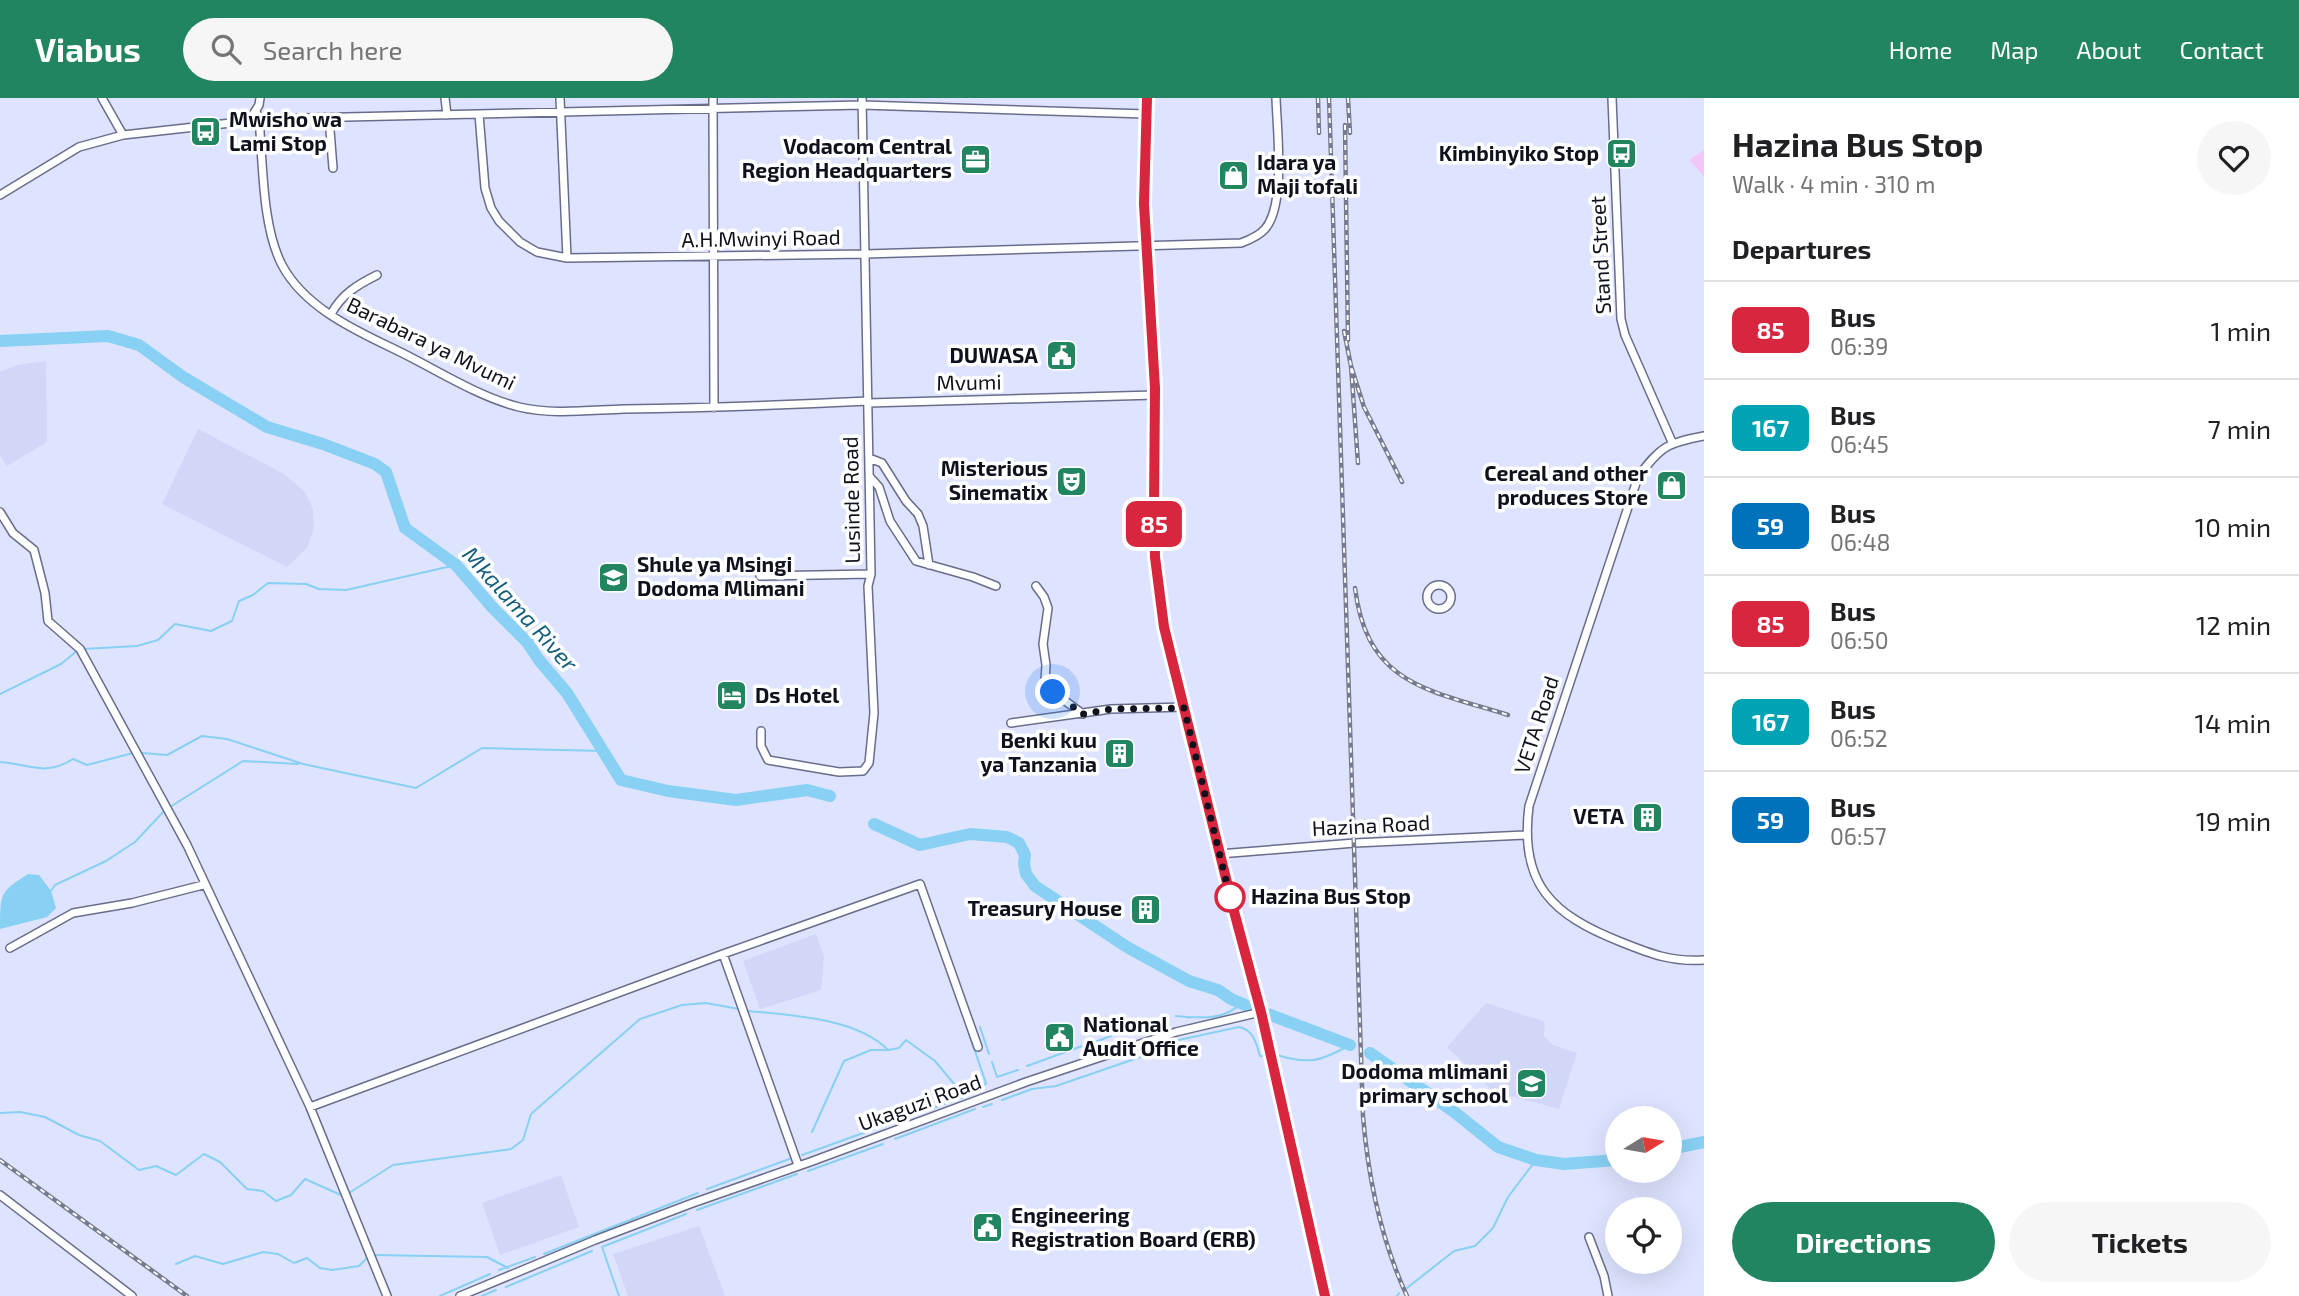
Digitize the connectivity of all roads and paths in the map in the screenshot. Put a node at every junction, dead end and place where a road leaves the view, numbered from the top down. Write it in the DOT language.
graph roads {
  1 [pos="102,98"];
  2 [pos="260,98"];
  3 [pos="445,98"];
  4 [pos="560,98"];
  5 [pos="713,98"];
  6 [pos="988,98"];
  7 [pos="1147,98"];
  8 [pos="1276,98"];
  9 [pos="1612,98"];
  10 [pos="862,102"];
  11 [pos="713,109"];
  12 [pos="988,109"];
  13 [pos="561,112"];
  14 [pos="479,114"];
  15 [pos="1146,114"];
  16 [pos="256,115"];
  17 [pos="447,115"];
  18 [pos="329,118"];
  19 [pos="122,135"];
  20 [pos="333,168"];
  21 [pos="0,195"];
  22 [pos="1146,245"];
  23 [pos="865,254"];
  24 [pos="713,257"];
  25 [pos="567,258"];
  26 [pos="377,275"];
  27 [pos="331,314"];
  28 [pos="1155,395"];
  29 [pos="868,402"];
  30 [pos="714,408"];
  31 [pos="1704,436"];
  32 [pos="1672,442"];
  33 [pos="869,458"];
  34 [pos="869,477"];
  35 [pos="0,512"];
  36 [pos="929,565"];
  37 [pos="871,574"];
  38 [pos="760,576"];
  39 [pos="996,586"];
  40 [pos="1036,586"];
  41 [pos="1184,708"];
  42 [pos="1083,714"];
  43 [pos="1011,723"];
  44 [pos="761,731"];
  45 [pos="1525,835"];
  46 [pos="1219,854"];
  47 [pos="203,885"];
  48 [pos="10,948"];
  49 [pos="723,954"];
  50 [pos="1704,960"];
  51 [pos="1261,1012"];
  52 [pos="978,1047"];
  53 [pos="310,1107"];
  54 [pos="798,1165"];
  55 [pos="0,1195"];
  56 [pos="1589,1237"];
  57 [pos="132,1296"];
  58 [pos="387,1296"];
  59 [pos="460,1296"];
  60 [pos="1325,1296"];
  61 [pos="1608,1296"];
  1 -- 19 [label="street"];
  2 -- 16 [label="street"];
  3 -- 17 [label="street"];
  4 -- 13 [label="street"];
  5 -- 11 [label="street"];
  6 -- 12 [label="street"];
  7 -- 15 [label="main road"];
  8 -- 22 [label="street, A.H.Mwinyi Road"];
  9 -- 32 [label="street, Stand Street"];
  10 -- 11 [label="street"];
  10 -- 12 [label="street"];
  10 -- 23 [label="street, Lusinde Road"];
  11 -- 13 [label="street"];
  11 -- 24 [label="street"];
  12 -- 15 [label="street"];
  13 -- 14 [label="street"];
  13 -- 25 [label="street"];
  14 -- 17 [label="street"];
  14 -- 25 [label="street, A.H.Mwinyi Road"];
  15 -- 22 [label="main road"];
  16 -- 18 [label="street"];
  16 -- 19 [label="street"];
  16 -- 27 [label="street, Barabara ya Mvumi"];
  17 -- 18 [label="street"];
  18 -- 20 [label="street"];
  19 -- 21 [label="street"];
  22 -- 23 [label="street, A.H.Mwinyi Road"];
  22 -- 28 [label="main road"];
  23 -- 24 [label="street, A.H.Mwinyi Road"];
  23 -- 29 [label="street, Lusinde Road"];
  24 -- 25 [label="street, A.H.Mwinyi Road"];
  24 -- 30 [label="street"];
  26 -- 27 [label="street"];
  27 -- 30 [label="street, Barabara ya Mvumi"];
  28 -- 29 [label="street, Mvumi"];
  28 -- 41 [label="main road"];
  29 -- 30 [label="street, Barabara ya Mvumi"];
  29 -- 33 [label="street, Lusinde Road"];
  31 -- 32 [label="street"];
  32 -- 45 [label="street, VETA Road"];
  33 -- 34 [label="street, Lusinde Road"];
  33 -- 36 [label="street"];
  34 -- 36 [label="street"];
  34 -- 37 [label="street, Lusinde Road"];
  35 -- 47 [label="street"];
  36 -- 39 [label="street"];
  37 -- 38 [label="street"];
  37 -- 44 [label="street, Lusinde Road"];
  40 -- 42 [label="street"];
  41 -- 42 [label="street"];
  41 -- 46 [label="main road"];
  42 -- 43 [label="street"];
  45 -- 46 [label="street, Hazina Road"];
  45 -- 50 [label="street, VETA Road"];
  46 -- 51 [label="main road"];
  47 -- 48 [label="street"];
  47 -- 53 [label="street"];
  49 -- 52 [label="street"];
  49 -- 53 [label="street"];
  49 -- 54 [label="street"];
  51 -- 54 [label="street, Ukaguzi Road"];
  51 -- 60 [label="main road"];
  53 -- 58 [label="street"];
  54 -- 59 [label="street, Ukaguzi Road"];
  55 -- 57 [label="street"];
  56 -- 61 [label="street"];
}
